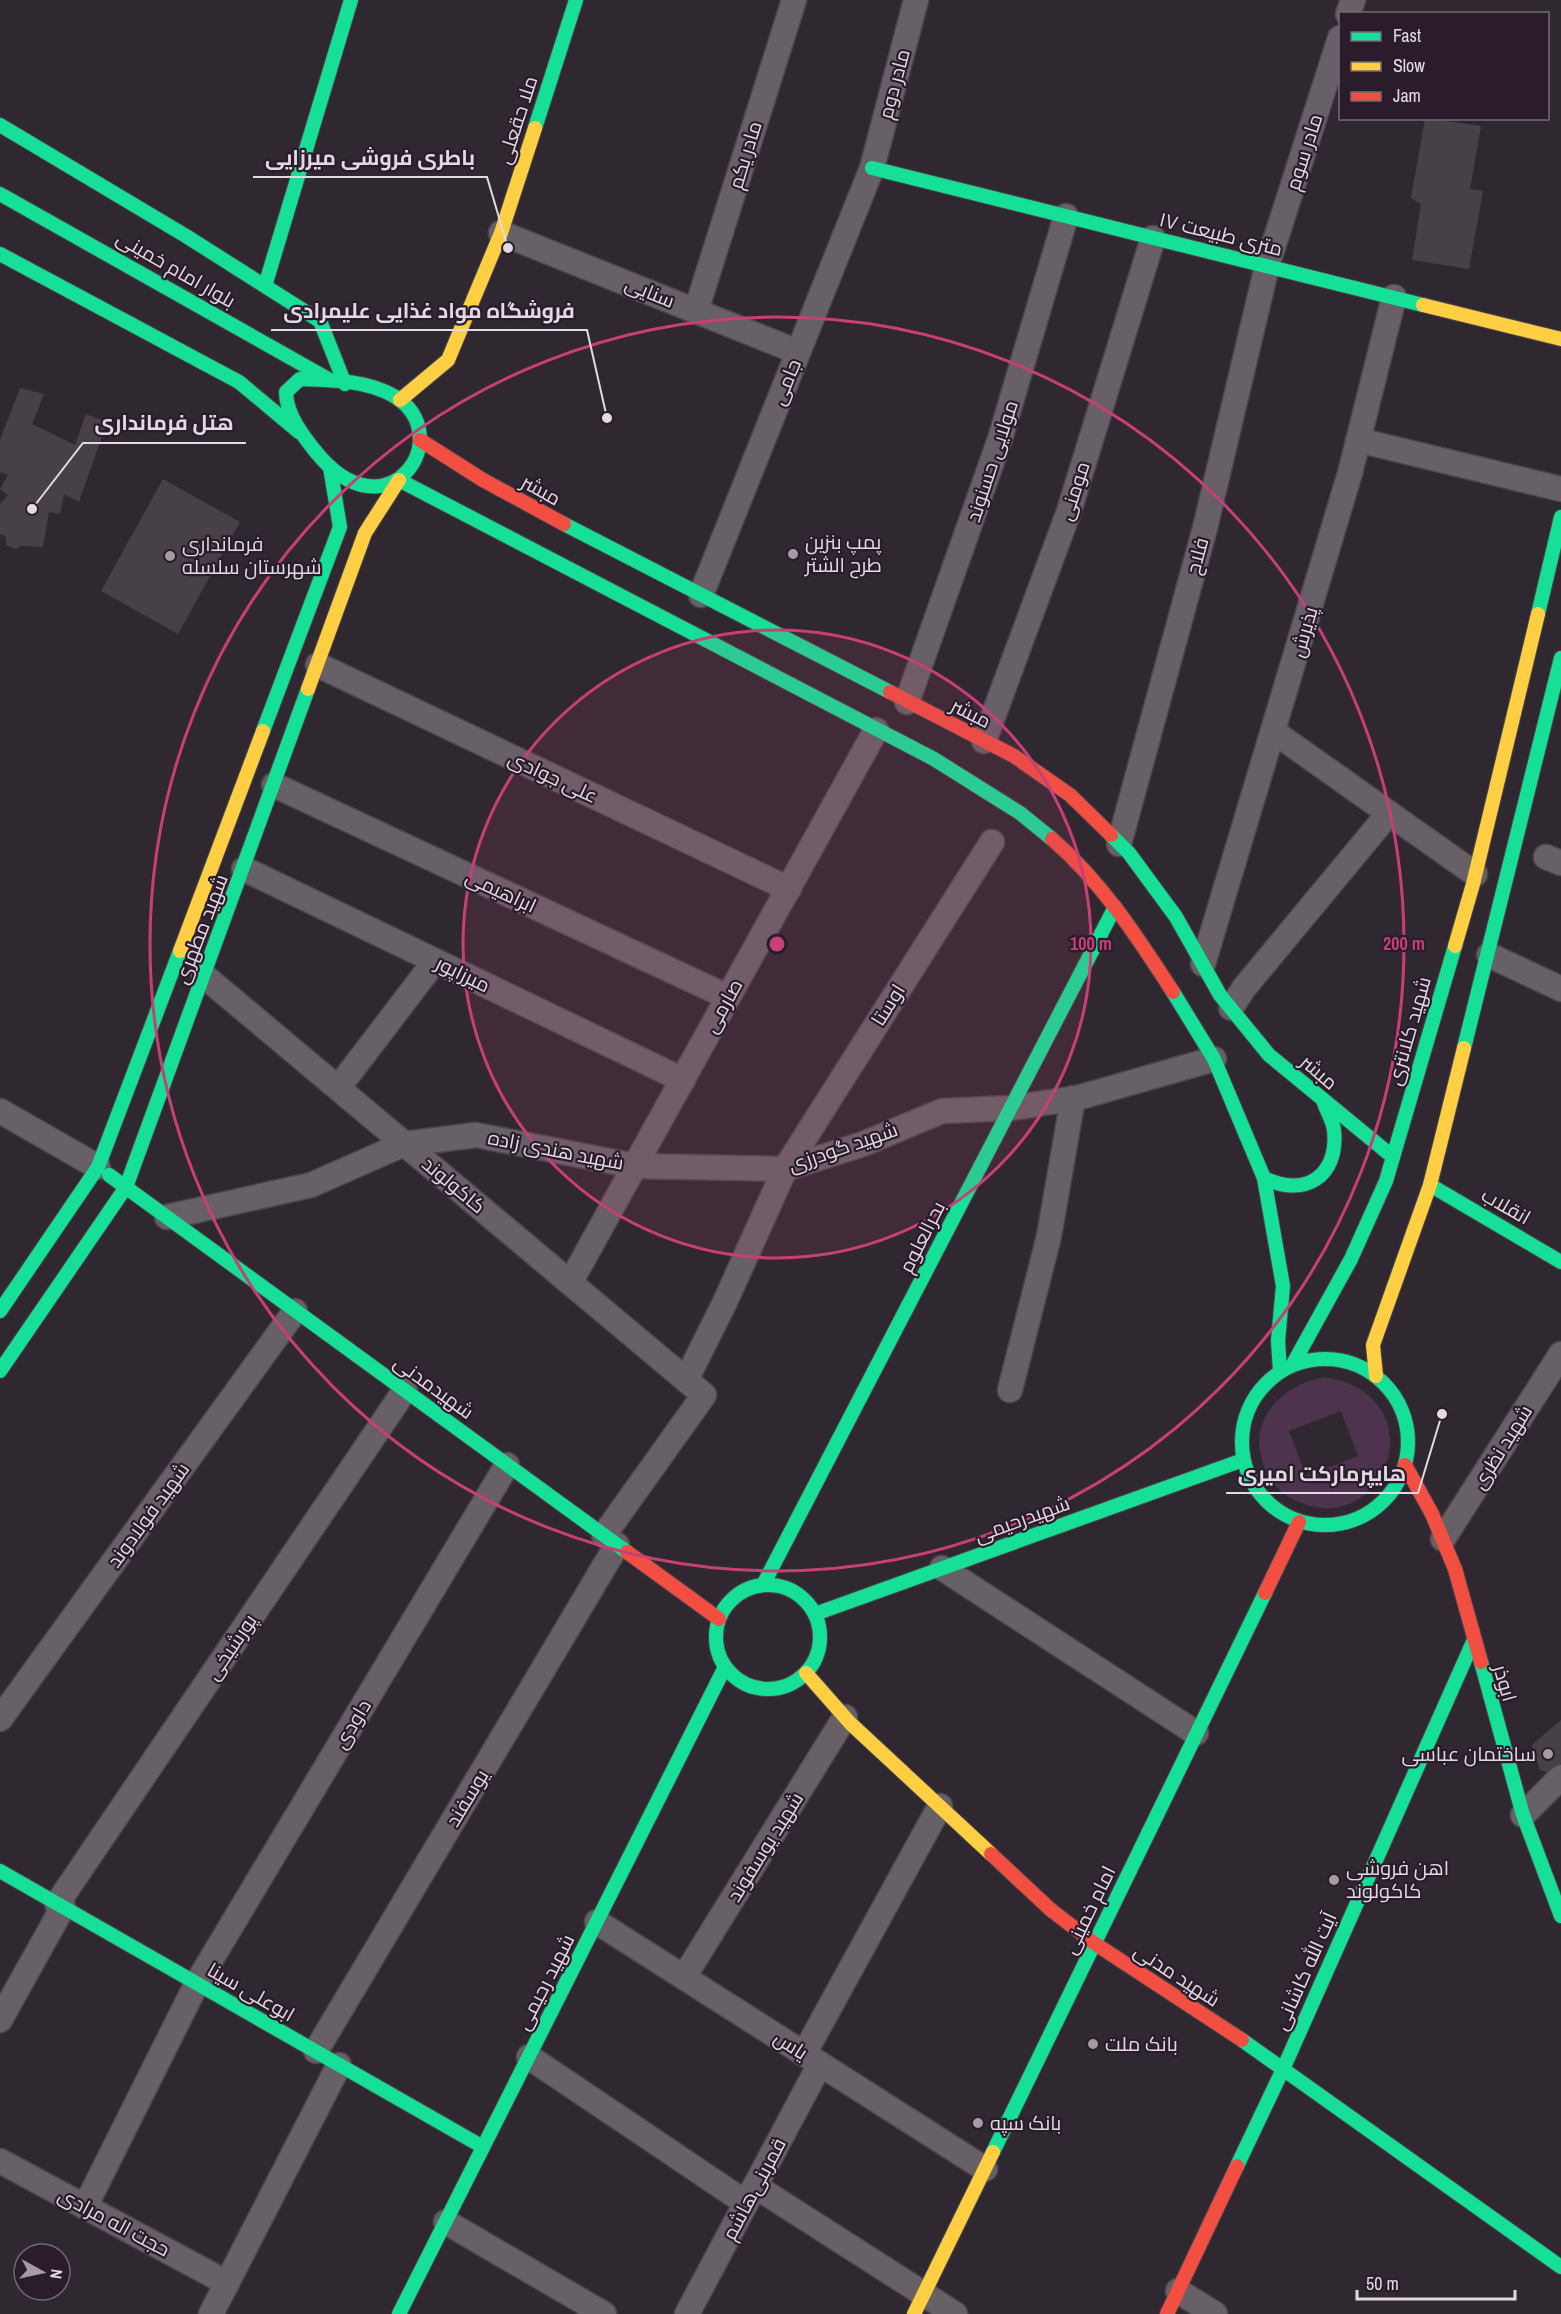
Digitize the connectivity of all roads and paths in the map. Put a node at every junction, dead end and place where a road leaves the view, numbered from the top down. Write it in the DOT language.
graph roads {
  1 [pos="351,0"];
  2 [pos="576,0"];
  3 [pos="794,0"];
  4 [pos="916,0"];
  5 [pos="1339,44"];
  6 [pos="0,125"];
  7 [pos="872,168"];
  8 [pos="0,194"];
  9 [pos="1066,216"];
  10 [pos="501,233"];
  11 [pos="1153,238"];
  12 [pos="0,254"];
  13 [pos="1267,266"];
  14 [pos="265,286"];
  15 [pos="1394,297"];
  16 [pos="696,311"];
  17 [pos="1561,339"];
  18 [pos="798,352"];
  19 [pos="339,382"];
  20 [pos="400,400"];
  21 [pos="308,440"];
  22 [pos="420,440"];
  23 [pos="1358,440"];
  24 [pos="330,467"];
  25 [pos="399,480"];
  26 [pos="1561,489"];
  27 [pos="1561,517"];
  28 [pos="701,595"];
  29 [pos="1561,658"];
  30 [pos="318,665"];
  31 [pos="907,702"];
  32 [pos="1545,725"];
  33 [pos="1561,729"];
  34 [pos="876,730"];
  35 [pos="1274,732"];
  36 [pos="984,741"];
  37 [pos="274,785"];
  38 [pos="1389,813"];
  39 [pos="992,842"];
  40 [pos="1119,844"];
  41 [pos="244,868"];
  42 [pos="1475,874"];
  43 [pos="789,888"];
  44 [pos="1115,908"];
  45 [pos="1489,955"];
  46 [pos="435,961"];
  47 [pos="1203,964"];
  48 [pos="203,975"];
  49 [pos="1561,989"];
  50 [pos="728,997"];
  51 [pos="1231,1008"];
  52 [pos="1214,1059"];
  53 [pos="682,1080"];
  54 [pos="338,1088"];
  55 [pos="1073,1098"];
  56 [pos="1324,1103"];
  57 [pos="1011,1108"];
  58 [pos="0,1111"];
  59 [pos="404,1144"];
  60 [pos="1393,1157"];
  61 [pos="635,1166"];
  62 [pos="98,1167"];
  63 [pos="785,1169"];
  64 [pos="1264,1178"];
  65 [pos="1430,1185"];
  66 [pos="126,1187"];
  67 [pos="167,1217"];
  68 [pos="1561,1262"];
  69 [pos="570,1283"];
  70 [pos="0,1311"];
  71 [pos="295,1311"];
  72 [pos="1561,1354"];
  73 [pos="1293,1364"];
  74 [pos="0,1371"];
  75 [pos="1280,1371"];
  76 [pos="1376,1376"];
  77 [pos="695,1388"];
  78 [pos="405,1390"];
  79 [pos="1010,1390"];
  80 [pos="1243,1460"];
  81 [pos="507,1465"];
  82 [pos="1406,1465"];
  83 [pos="1299,1522"];
  84 [pos="1443,1539"];
  85 [pos="611,1540"];
  86 [pos="942,1568"];
  87 [pos="763,1585"];
  88 [pos="815,1614"];
  89 [pos="719,1619"];
  90 [pos="1473,1642"];
  91 [pos="725,1667"];
  92 [pos="806,1673"];
  93 [pos="845,1718"];
  94 [pos="0,1719"];
  95 [pos="1196,1733"];
  96 [pos="1561,1777"];
  97 [pos="940,1806"];
  98 [pos="1523,1815"];
  99 [pos="0,1871"];
  100 [pos="60,1906"];
  101 [pos="1561,1916"];
  102 [pos="597,1922"];
  103 [pos="1094,1943"];
  104 [pos="684,1977"];
  105 [pos="197,1983"];
  106 [pos="0,2020"];
  107 [pos="316,2051"];
  108 [pos="529,2057"];
  109 [pos="812,2059"];
  110 [pos="339,2065"];
  111 [pos="1284,2067"];
  112 [pos="483,2147"];
  113 [pos="0,2161"];
  114 [pos="985,2169"];
  115 [pos="751,2195"];
  116 [pos="85,2207"];
  117 [pos="446,2222"];
  118 [pos="1561,2267"];
  119 [pos="227,2283"];
  120 [pos="1178,2291"];
  121 [pos="919,2304"];
  122 [pos="211,2314"];
  123 [pos="399,2314"];
  124 [pos="604,2314"];
  125 [pos="687,2314"];
  126 [pos="955,2314"];
  127 [pos="1167,2314"];
  128 [pos="1215,2314"];
  1 -- 14 [label="main road"];
  2 -- 10 [label="main road, ملا حقعلی"];
  3 -- 16 [label="street, مادر یکم"];
  4 -- 7 [label="street, مادر دوم"];
  5 -- 13 [label="street, مادر سوم"];
  6 -- 14 [label="main road"];
  7 -- 9 [label="main road, ۱۷ متری طبیعت"];
  7 -- 18 [label="street, جامی"];
  8 -- 19 [label="main road, بلوار امام خمینی"];
  9 -- 11 [label="main road, ۱۷ متری طبیعت"];
  9 -- 31 [label="street, مولایی حسنوند"];
  10 -- 16 [label="street, سنایی"];
  10 -- 20 [label="main road, ملا حقعلی"];
  11 -- 13 [label="main road, ۱۷ متری طبیعت"];
  11 -- 36 [label="street, مومنی"];
  12 -- 21 [label="main road"];
  13 -- 15 [label="main road, ۱۷ متری طبیعت"];
  13 -- 40 [label="street, فلاح"];
  14 -- 19 [label="main road"];
  15 -- 17 [label="main road, ۱۷ متری طبیعت"];
  15 -- 23 [label="street, پذیرش"];
  16 -- 18 [label="street, سنایی"];
  18 -- 28 [label="street, جامی"];
  19 -- 20 [label="main road"];
  19 -- 21 [label="main road"];
  20 -- 22 [label="main road"];
  21 -- 24 [label="main road"];
  22 -- 25 [label="main road"];
  22 -- 28 [label="main road, مبشر"];
  23 -- 26 [label="street"];
  23 -- 35 [label="street, پذیرش"];
  24 -- 25 [label="main road"];
  24 -- 62 [label="main road, شهید مطهری"];
  25 -- 30 [label="main road, شهید مطهری"];
  25 -- 34 [label="main road"];
  27 -- 42 [label="main road, شهید کلانتری"];
  28 -- 31 [label="main road, مبشر"];
  29 -- 32 [label="main road"];
  30 -- 37 [label="main road, شهید مطهری"];
  30 -- 43 [label="street, علی جوادی"];
  31 -- 36 [label="main road, مبشر"];
  32 -- 33 [label="main road"];
  32 -- 45 [label="main road"];
  34 -- 43 [label="street, صارمی"];
  34 -- 44 [label="main road"];
  35 -- 38 [label="street"];
  35 -- 47 [label="street, پذیرش"];
  36 -- 40 [label="main road, مبشر"];
  37 -- 41 [label="main road, شهید مطهری"];
  37 -- 50 [label="street, ابراهیمی"];
  38 -- 42 [label="street"];
  38 -- 51 [label="street"];
  39 -- 63 [label="street, اوستا"];
  40 -- 47 [label="main road, مبشر"];
  41 -- 46 [label="street, میرزاپور"];
  41 -- 48 [label="main road, شهید مطهری"];
  42 -- 60 [label="main road, شهید کلانتری"];
  43 -- 50 [label="street, صارمی"];
  44 -- 52 [label="main road"];
  44 -- 57 [label="main road, بحرالعلوم"];
  45 -- 49 [label="street"];
  45 -- 65 [label="main road"];
  46 -- 53 [label="street, میرزاپور"];
  46 -- 54 [label="street"];
  47 -- 51 [label="main road, مبشر"];
  48 -- 54 [label="street, کاکولوند"];
  48 -- 66 [label="main road, شهید مطهری"];
  50 -- 53 [label="street, صارمی"];
  51 -- 56 [label="main road, مبشر"];
  52 -- 55 [label="street, شهید گودرزی"];
  52 -- 64 [label="main road"];
  53 -- 61 [label="street, صارمی"];
  54 -- 59 [label="street, کاکولوند"];
  55 -- 57 [label="street, شهید گودرزی"];
  55 -- 79 [label="street"];
  56 -- 60 [label="main road, مبشر"];
  56 -- 64 [label="main road"];
  57 -- 63 [label="street, شهید گودرزی"];
  57 -- 87 [label="main road, بحرالعلوم"];
  58 -- 62 [label="street"];
  59 -- 61 [label="street, شهید هندی زاده"];
  59 -- 67 [label="street, شهید هندی زاده"];
  59 -- 69 [label="street, کاکولوند"];
  60 -- 73 [label="main road, شهید کلانتری"];
  61 -- 63 [label="street, شهید گودرزی"];
  61 -- 69 [label="street, صارمی"];
  62 -- 66 [label="main road, شهیدمدنی"];
  62 -- 70 [label="main road, شهید مطهری"];
  63 -- 77 [label="street, اوستا"];
  64 -- 75 [label="main road"];
  65 -- 68 [label="main road, انقلاب"];
  65 -- 76 [label="main road"];
  66 -- 67 [label="main road, شهیدمدنی"];
  66 -- 74 [label="main road, شهید مطهری"];
  67 -- 71 [label="main road, شهیدمدنی"];
  69 -- 77 [label="street, کاکولوند"];
  71 -- 78 [label="main road, شهیدمدنی"];
  71 -- 94 [label="street, شهید فولادوند"];
  72 -- 84 [label="street, شهید نظری"];
  73 -- 75 [label="main road"];
  73 -- 76 [label="main road"];
  75 -- 80 [label="main road"];
  76 -- 82 [label="main road"];
  77 -- 85 [label="street, یوسفند"];
  78 -- 81 [label="main road, شهیدمدنی"];
  78 -- 100 [label="street, پورشیخی"];
  80 -- 83 [label="main road"];
  80 -- 86 [label="main road, شهیدرحیمی"];
  81 -- 85 [label="main road, شهیدمدنی"];
  81 -- 105 [label="street, داودی"];
  82 -- 83 [label="main road"];
  82 -- 84 [label="main road, ابوذر"];
  83 -- 95 [label="main road, امام خمینی"];
  84 -- 90 [label="main road, ابوذر"];
  85 -- 89 [label="main road, شهیدمدنی"];
  85 -- 107 [label="street, یوسفند"];
  86 -- 88 [label="main road, شهیدرحیمی"];
  86 -- 95 [label="street"];
  87 -- 88 [label="main road"];
  87 -- 89 [label="main road"];
  88 -- 92 [label="main road"];
  89 -- 91 [label="main road"];
  90 -- 98 [label="main road, ابوذر"];
  90 -- 111 [label="main road, آیت الله کاشانی"];
  91 -- 92 [label="main road"];
  91 -- 102 [label="main road, شهید رحیمی"];
  92 -- 93 [label="main road, شهید مدنی"];
  93 -- 97 [label="main road, شهید مدنی"];
  93 -- 104 [label="street, شهید یوسفوند"];
  95 -- 103 [label="main road, امام خمینی"];
  96 -- 98 [label="street"];
  97 -- 103 [label="main road, شهید مدنی"];
  97 -- 109 [label="street, قمربنی‌هاشم"];
  98 -- 101 [label="main road, ابوذر"];
  99 -- 100 [label="main road, ابوعلی سینا"];
  100 -- 105 [label="main road, ابوعلی سینا"];
  100 -- 106 [label="street, پورشیخی"];
  102 -- 104 [label="street, یاس"];
  102 -- 108 [label="main road, شهید رحیمی"];
  103 -- 111 [label="main road, شهید مدنی"];
  103 -- 114 [label="main road, امام خمینی"];
  104 -- 109 [label="street, یاس"];
  105 -- 107 [label="main road, ابوعلی سینا"];
  105 -- 116 [label="street, داودی"];
  107 -- 110 [label="main road, ابوعلی سینا"];
  108 -- 112 [label="main road, شهید رحیمی"];
  108 -- 115 [label="street"];
  109 -- 114 [label="street, یاس"];
  109 -- 115 [label="street, قمربنی‌هاشم"];
  110 -- 112 [label="main road, ابوعلی سینا"];
  110 -- 119 [label="street"];
  111 -- 118 [label="main road, شهید مدنی"];
  111 -- 120 [label="main road, آیت الله کاشانی"];
  112 -- 117 [label="main road, شهید رحیمی"];
  113 -- 116 [label="street, حجت اله مرادی"];
  114 -- 121 [label="main road, امام خمینی"];
  115 -- 121 [label="street"];
  115 -- 125 [label="street, قمربنی‌هاشم"];
  116 -- 119 [label="street, حجت اله مرادی"];
  117 -- 123 [label="main road, شهید رحیمی"];
  117 -- 124 [label="street"];
  119 -- 122 [label="street"];
  120 -- 127 [label="main road, آیت الله کاشانی"];
  120 -- 128 [label="street"];
  121 -- 126 [label="street"];
}
